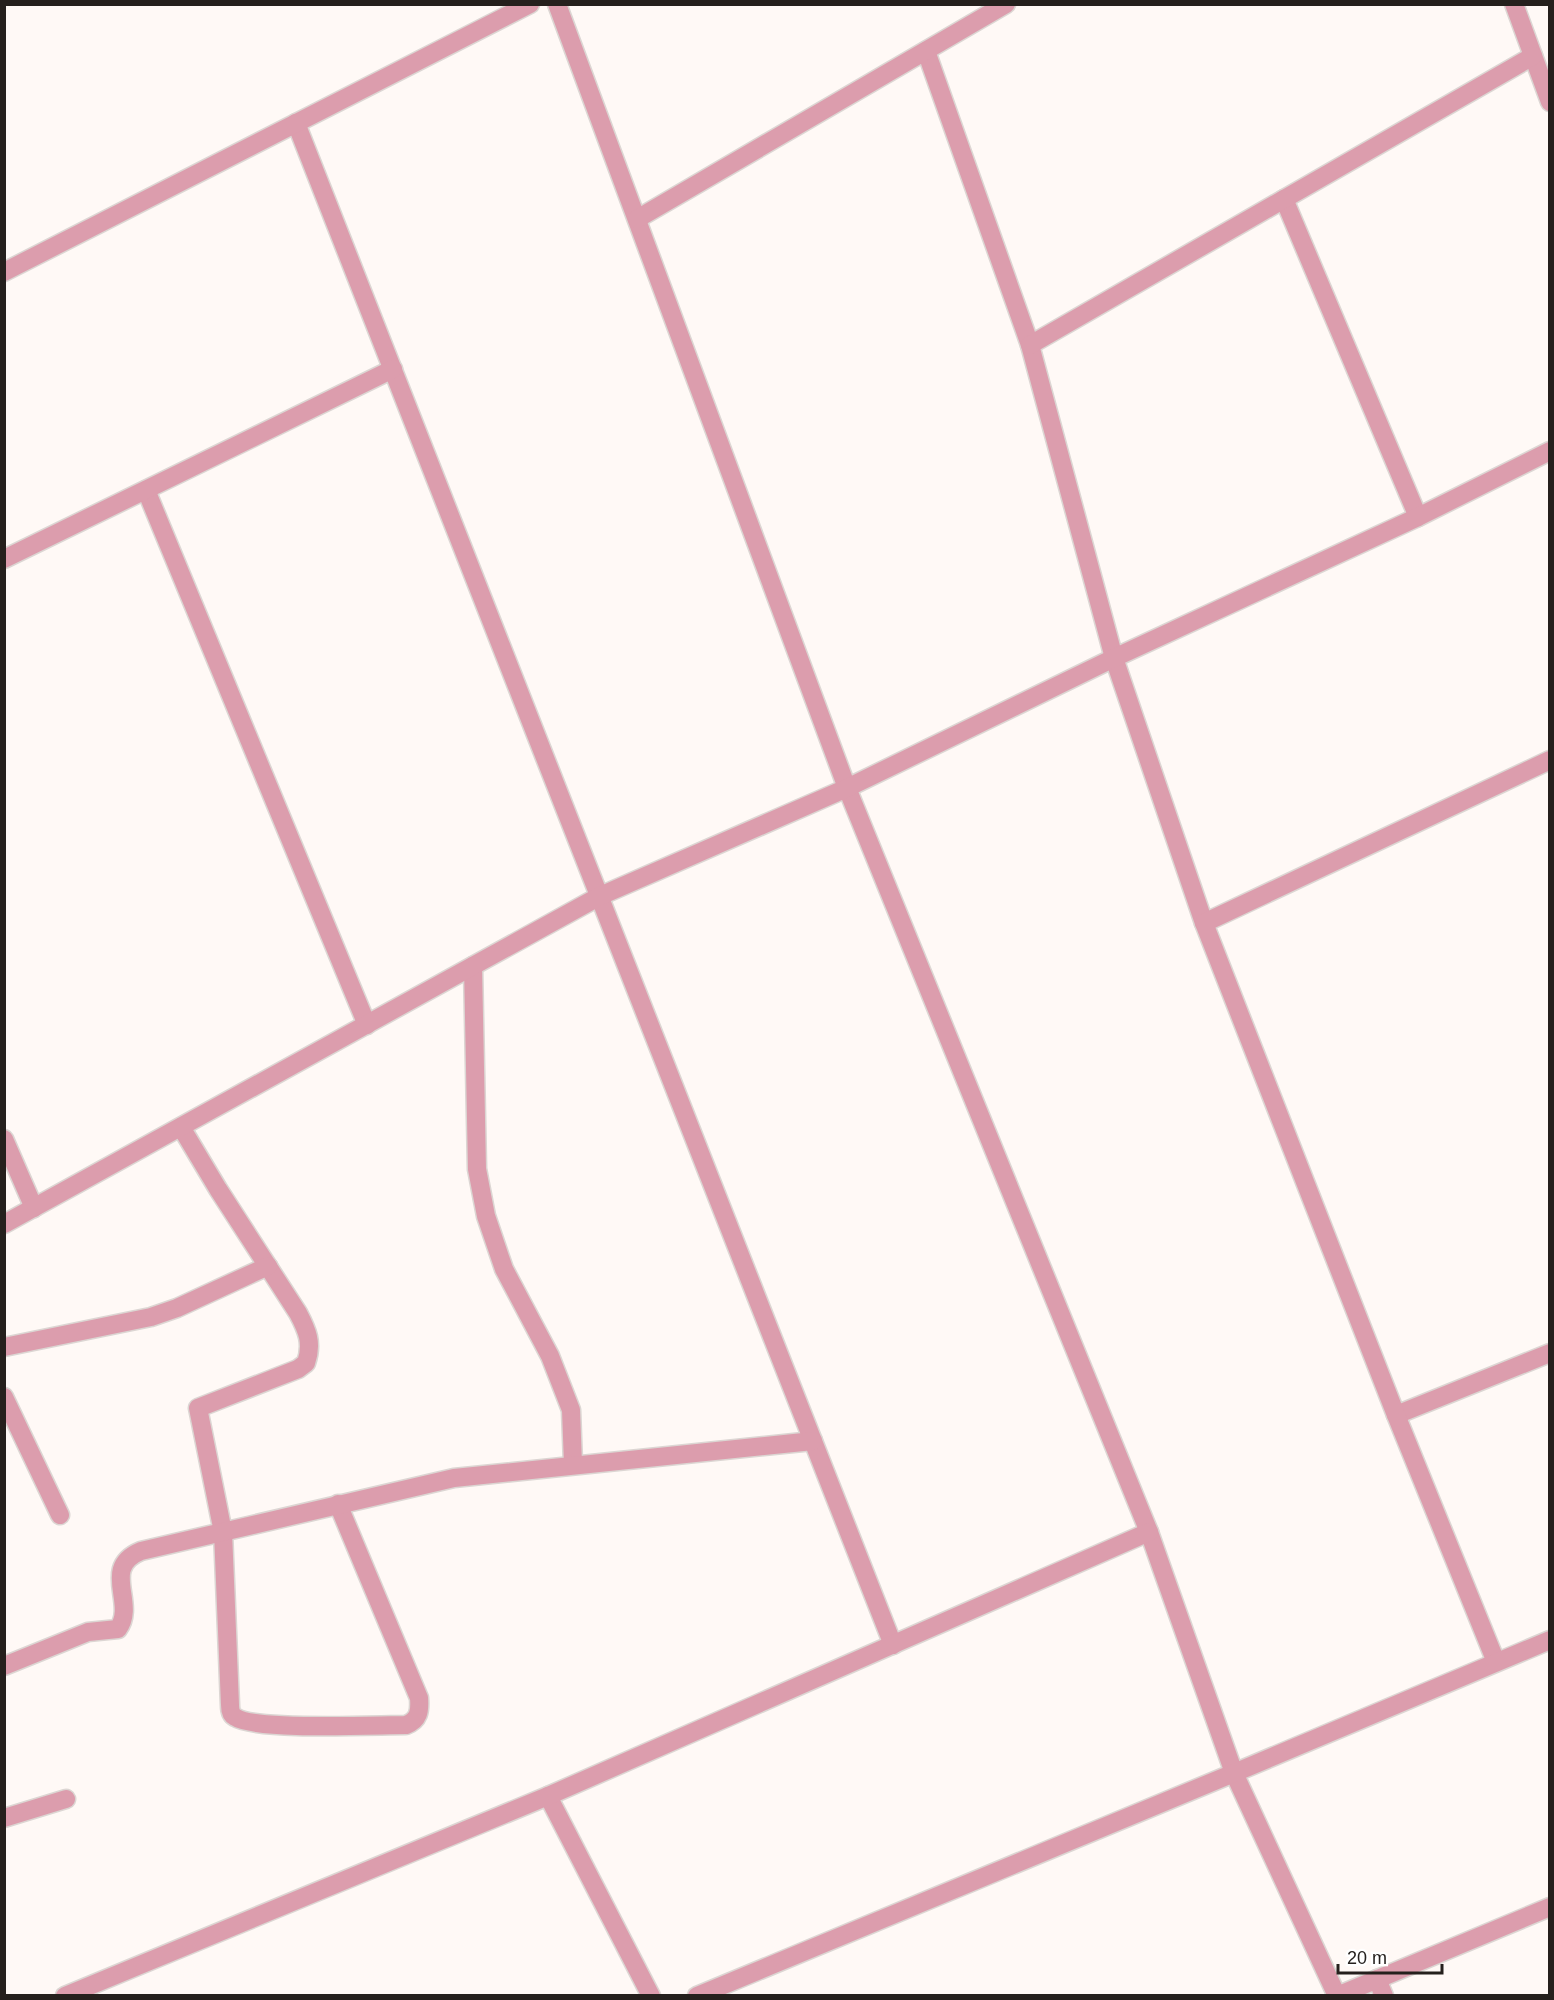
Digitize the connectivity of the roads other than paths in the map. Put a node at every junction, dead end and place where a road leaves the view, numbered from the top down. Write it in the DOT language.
graph roads {
  1 [pos="530,4"];
  2 [pos="557,4"];
  3 [pos="1006,4"];
  4 [pos="1514,4"];
  5 [pos="926,51"];
  6 [pos="1533,56"];
  7 [pos="1550,102"];
  8 [pos="296,123"];
  9 [pos="1284,199"];
  10 [pos="638,219"];
  11 [pos="4,272"];
  12 [pos="1030,345"];
  13 [pos="393,369"];
  14 [pos="1550,451"];
  15 [pos="146,490"];
  16 [pos="1418,518"];
  17 [pos="4,559"];
  18 [pos="1113,658"];
  19 [pos="1550,760"];
  20 [pos="847,788"];
  21 [pos="600,896"];
  22 [pos="1204,923"];
  23 [pos="473,966"];
  24 [pos="367,1025"];
  25 [pos="182,1127"];
  26 [pos="4,1139"];
  27 [pos="34,1208"];
  28 [pos="4,1224"];
  29 [pos="268,1266"];
  30 [pos="4,1347"];
  31 [pos="1550,1353"];
  32 [pos="4,1397"];
  33 [pos="1396,1415"];
  34 [pos="813,1441"];
  35 [pos="573,1464"];
  36 [pos="338,1504"];
  37 [pos="60,1515"];
  38 [pos="224,1532"];
  39 [pos="1149,1532"];
  40 [pos="1550,1640"];
  41 [pos="893,1645"];
  42 [pos="1496,1662"];
  43 [pos="4,1666"];
  44 [pos="1234,1773"];
  45 [pos="548,1796"];
  46 [pos="66,1799"];
  47 [pos="4,1818"];
  48 [pos="1550,1906"];
  49 [pos="1380,1987"];
  50 [pos="65,1995"];
  51 [pos="651,1995"];
  52 [pos="696,1995"];
  53 [pos="1337,1995"];
  1 -- 8 [label="street"];
  2 -- 10 [label="street"];
  3 -- 5 [label="street"];
  4 -- 6 [label="street"];
  5 -- 10 [label="street"];
  5 -- 12 [label="street"];
  6 -- 7 [label="street"];
  6 -- 9 [label="street"];
  8 -- 11 [label="street"];
  8 -- 13 [label="street"];
  9 -- 12 [label="street"];
  9 -- 16 [label="street"];
  10 -- 20 [label="street"];
  12 -- 18 [label="street"];
  13 -- 15 [label="street"];
  13 -- 21 [label="street"];
  14 -- 16 [label="street"];
  15 -- 17 [label="street"];
  15 -- 24 [label="street"];
  16 -- 18 [label="street"];
  18 -- 20 [label="street"];
  18 -- 22 [label="street"];
  19 -- 22 [label="street"];
  20 -- 21 [label="street"];
  20 -- 39 [label="street"];
  21 -- 23 [label="street"];
  21 -- 34 [label="street"];
  22 -- 33 [label="street"];
  23 -- 24 [label="street"];
  23 -- 35 [label="street"];
  24 -- 25 [label="street"];
  25 -- 27 [label="street"];
  25 -- 29 [label="street"];
  26 -- 27 [label="street"];
  27 -- 28 [label="street"];
  29 -- 30 [label="street"];
  29 -- 38 [label="street"];
  31 -- 33 [label="street"];
  32 -- 37 [label="street"];
  33 -- 42 [label="street"];
  34 -- 35 [label="street"];
  34 -- 41 [label="street"];
  35 -- 36 [label="street"];
  36 -- 38 [label="street"];
  36 -- 38 [label="street"];
  38 -- 43 [label="street"];
  39 -- 41 [label="street"];
  39 -- 44 [label="street"];
  40 -- 42 [label="street"];
  41 -- 45 [label="street"];
  42 -- 44 [label="street"];
  44 -- 52 [label="street"];
  44 -- 53 [label="street"];
  45 -- 50 [label="street"];
  45 -- 51 [label="street"];
  46 -- 47 [label="street"];
  48 -- 49 [label="street"];
  49 -- 53 [label="street"];
}
